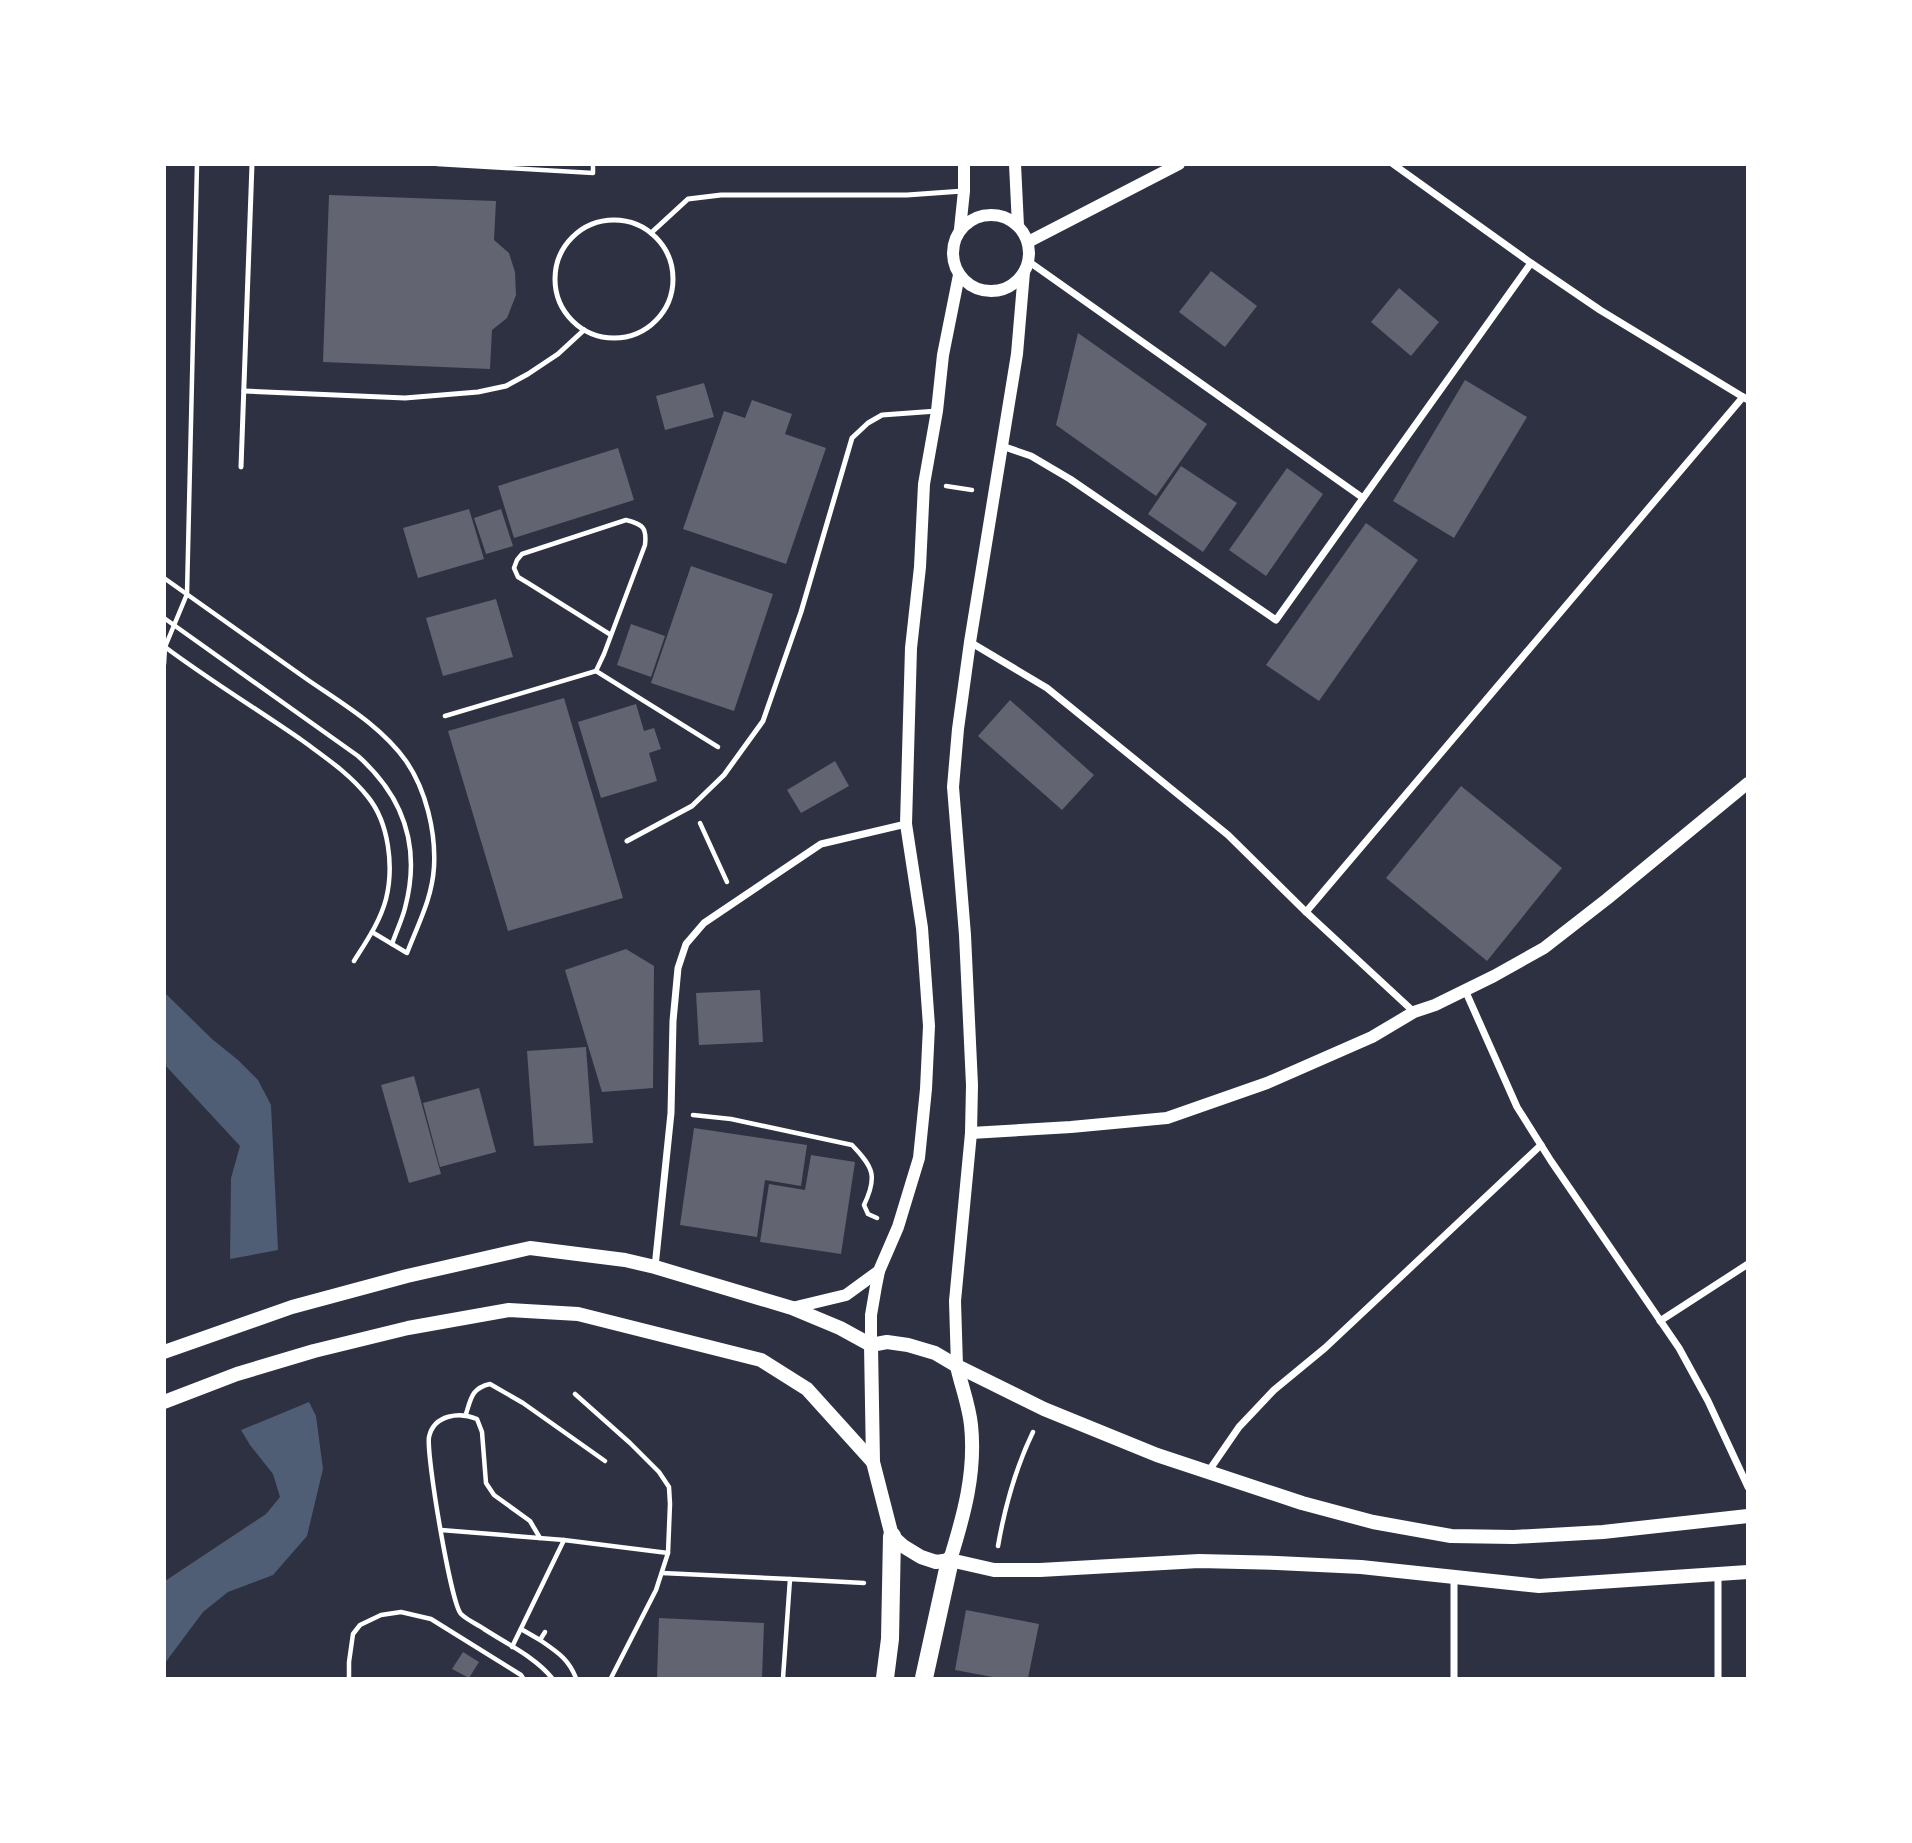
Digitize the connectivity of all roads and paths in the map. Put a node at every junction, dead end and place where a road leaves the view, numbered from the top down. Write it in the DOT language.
graph roads {
  1 [pos="197,164"];
  2 [pos="253,164"];
  3 [pos="437,164"];
  4 [pos="593,164"];
  5 [pos="964,164"];
  6 [pos="1015,164"];
  7 [pos="1179,164"];
  8 [pos="1393,164"];
  9 [pos="964,191"];
  10 [pos="1018,226"];
  11 [pos="960,229"];
  12 [pos="652,233"];
  13 [pos="1028,242"];
  14 [pos="1531,263"];
  15 [pos="1026,266"];
  16 [pos="959,275"];
  17 [pos="584,330"];
  18 [pos="244,391"];
  19 [pos="1745,399"];
  20 [pos="937,411"];
  21 [pos="1002,446"];
  22 [pos="241,467"];
  23 [pos="924,484"];
  24 [pos="995,493"];
  25 [pos="1363,498"];
  26 [pos="164,578"];
  27 [pos="187,594"];
  28 [pos="164,618"];
  29 [pos="174,625"];
  30 [pos="611,635"];
  31 [pos="970,642"];
  32 [pos="165,646"];
  33 [pos="164,664"];
  34 [pos="596,671"];
  35 [pos="445,716"];
  36 [pos="737,758"];
  37 [pos="1748,783"];
  38 [pos="692,806"];
  39 [pos="906,824"];
  40 [pos="627,841"];
  41 [pos="736,902"];
  42 [pos="1306,912"];
  43 [pos="372,932"];
  44 [pos="392,944"];
  45 [pos="354,961"];
  46 [pos="1465,990"];
  47 [pos="1414,1012"];
  48 [pos="671,1113"];
  49 [pos="971,1133"];
  50 [pos="1541,1145"];
  51 [pos="898,1227"];
  52 [pos="1748,1264"];
  53 [pos="655,1267"];
  54 [pos="879,1271"];
  55 [pos="793,1308"];
  56 [pos="1660,1321"];
  57 [pos="872,1345"];
  58 [pos="164,1352"];
  59 [pos="957,1366"];
  60 [pos="575,1394"];
  61 [pos="164,1402"];
  62 [pos="1044,1409"];
  63 [pos="466,1414"];
  64 [pos="605,1461"];
  65 [pos="873,1462"];
  66 [pos="1207,1473"];
  67 [pos="1748,1488"];
  68 [pos="1748,1516"];
  69 [pos="441,1530"];
  70 [pos="892,1536"];
  71 [pos="540,1538"];
  72 [pos="564,1540"];
  73 [pos="668,1553"];
  74 [pos="950,1560"];
  75 [pos="994,1570"];
  76 [pos="1748,1572"];
  77 [pos="662,1573"];
  78 [pos="1718,1575"];
  79 [pos="790,1578"];
  80 [pos="1454,1578"];
  81 [pos="867,1583"];
  82 [pos="521,1629"];
  83 [pos="545,1632"];
  84 [pos="540,1640"];
  85 [pos="512,1647"];
  86 [pos="349,1678"];
  87 [pos="523,1678"];
  88 [pos="552,1678"];
  89 [pos="576,1678"];
  90 [pos="611,1678"];
  91 [pos="783,1678"];
  92 [pos="885,1678"];
  93 [pos="924,1678"];
  94 [pos="1454,1678"];
  95 [pos="1718,1678"];
  1 -- 27 [label="path"];
  2 -- 18 [label="lane"];
  3 -- 4 [label="path"];
  5 -- 9 [label="street"];
  6 -- 10 [label="street"];
  7 -- 13 [label="street"];
  8 -- 14 [label="street"];
  9 -- 11 [label="street"];
  9 -- 12 [label="lane"];
  10 -- 11 [label="street"];
  10 -- 13 [label="street"];
  11 -- 16 [label="street"];
  12 -- 17 [label="lane"];
  12 -- 17 [label="lane"];
  13 -- 15 [label="street"];
  14 -- 19 [label="street"];
  14 -- 25 [label="street"];
  15 -- 16 [label="street"];
  15 -- 21 [label="street"];
  15 -- 25 [label="street"];
  16 -- 20 [label="street"];
  17 -- 18 [label="lane"];
  18 -- 22 [label="lane"];
  19 -- 42 [label="street"];
  20 -- 23 [label="street"];
  20 -- 36 [label="lane"];
  21 -- 24 [label="street"];
  21 -- 25 [label="street"];
  23 -- 24 [label="path"];
  23 -- 39 [label="street"];
  24 -- 31 [label="street"];
  26 -- 27 [label="path"];
  27 -- 29 [label="path"];
  27 -- 44 [label="path"];
  28 -- 29 [label="path"];
  29 -- 32 [label="path"];
  29 -- 44 [label="path"];
  30 -- 30 [label="path"];
  30 -- 34 [label="path"];
  31 -- 42 [label="street"];
  31 -- 49 [label="street"];
  32 -- 33 [label="path"];
  32 -- 43 [label="path"];
  34 -- 35 [label="path"];
  34 -- 36 [label="path"];
  36 -- 38 [label="lane"];
  37 -- 46 [label="street"];
  38 -- 40 [label="lane"];
  38 -- 41 [label="path"];
  39 -- 41 [label="street"];
  39 -- 51 [label="street"];
  41 -- 48 [label="street"];
  42 -- 47 [label="street"];
  43 -- 44 [label="path"];
  43 -- 45 [label="path"];
  46 -- 47 [label="street"];
  46 -- 50 [label="street"];
  47 -- 49 [label="street"];
  48 -- 51 [label="path"];
  48 -- 53 [label="street"];
  49 -- 59 [label="street"];
  50 -- 56 [label="street"];
  50 -- 66 [label="street"];
  51 -- 54 [label="street"];
  52 -- 56 [label="street"];
  53 -- 55 [label="main road"];
  53 -- 58 [label="main road"];
  54 -- 55 [label="street"];
  54 -- 57 [label="street"];
  55 -- 57 [label="main road"];
  56 -- 67 [label="street"];
  57 -- 59 [label="main road"];
  57 -- 65 [label="main road"];
  59 -- 62 [label="main road"];
  59 -- 74 [label="main road"];
  60 -- 73 [label="path"];
  61 -- 65 [label="main road"];
  62 -- 66 [label="main road"];
  62 -- 75 [label="path"];
  63 -- 64 [label="path"];
  63 -- 69 [label="path"];
  63 -- 71 [label="path"];
  65 -- 70 [label="main road"];
  66 -- 68 [label="main road"];
  69 -- 71 [label="path"];
  69 -- 85 [label="path"];
  70 -- 74 [label="main road"];
  70 -- 92 [label="main road"];
  71 -- 72 [label="path"];
  72 -- 73 [label="path"];
  72 -- 82 [label="path"];
  73 -- 77 [label="path"];
  74 -- 75 [label="main road"];
  74 -- 93 [label="main road"];
  75 -- 80 [label="main road"];
  76 -- 78 [label="main road"];
  77 -- 79 [label="path"];
  77 -- 90 [label="path"];
  78 -- 80 [label="main road"];
  78 -- 95 [label="street"];
  79 -- 81 [label="path"];
  79 -- 91 [label="path"];
  80 -- 94 [label="street"];
  82 -- 84 [label="path"];
  82 -- 85 [label="path"];
  83 -- 84 [label="path"];
  84 -- 89 [label="path"];
  85 -- 88 [label="path"];
  86 -- 87 [label="path"];
}
